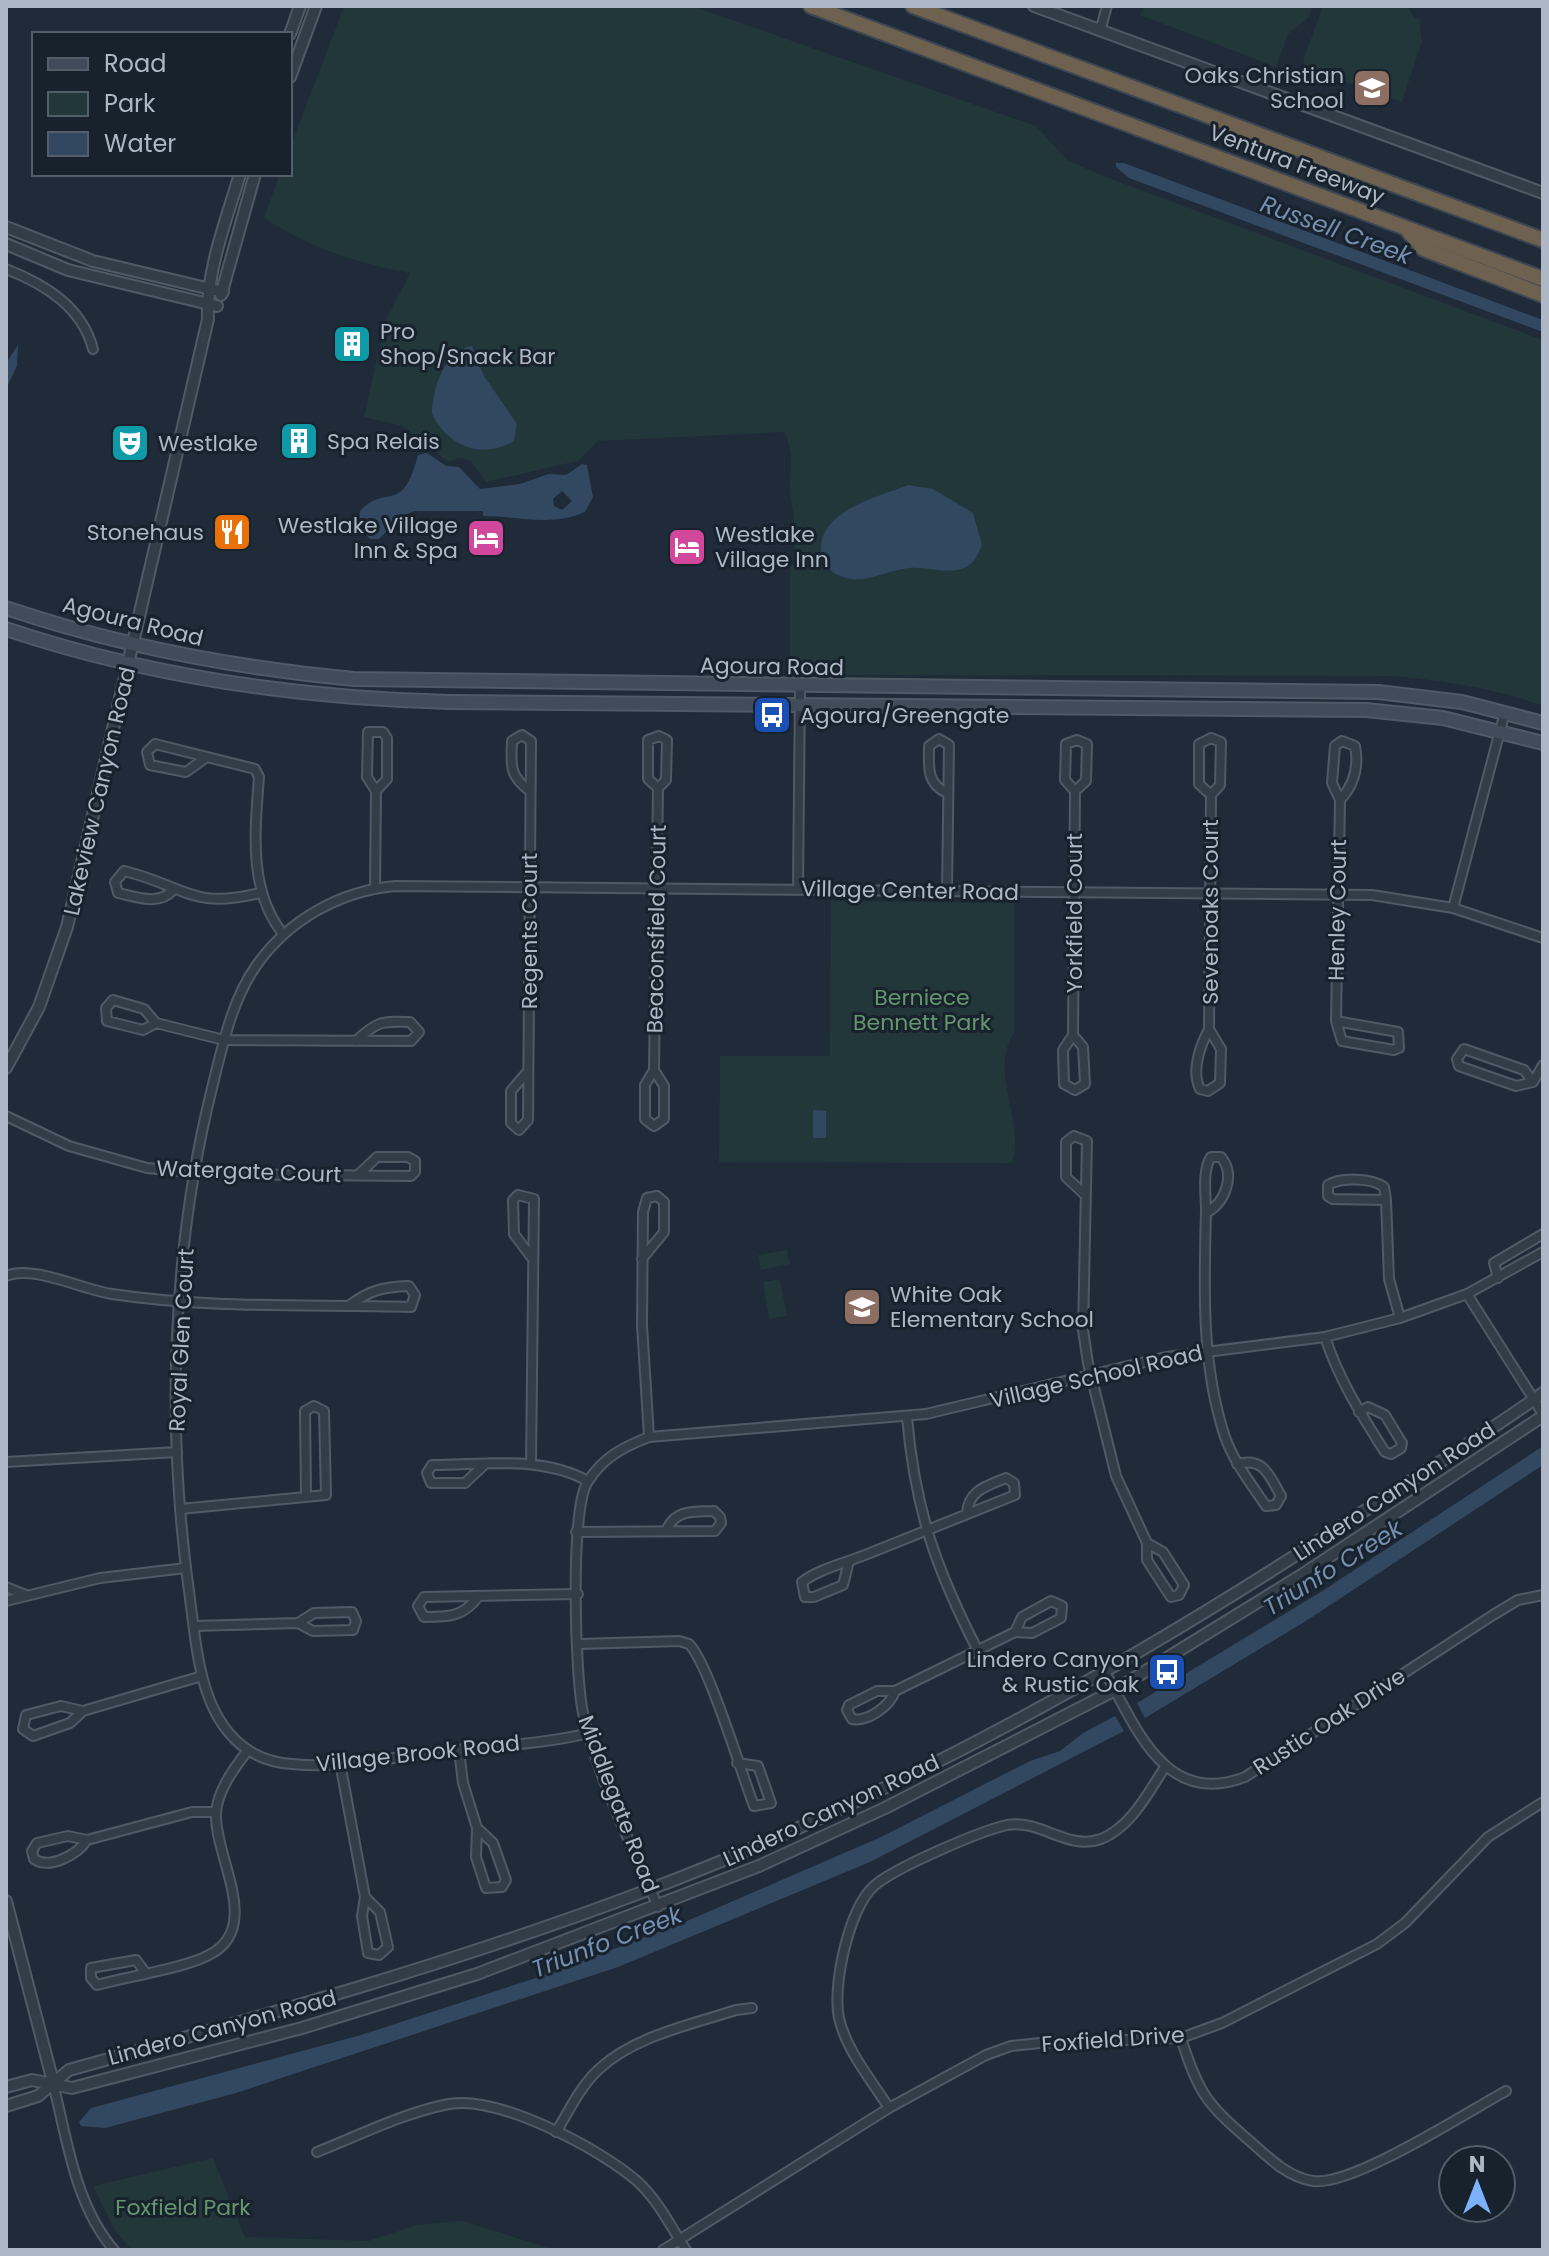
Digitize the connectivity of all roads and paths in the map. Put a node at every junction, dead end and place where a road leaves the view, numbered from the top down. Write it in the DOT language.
graph roads {
  1 [pos="300,6"];
  2 [pos="316,6"];
  3 [pos="811,6"];
  4 [pos="913,6"];
  5 [pos="1034,6"];
  6 [pos="1107,6"];
  7 [pos="1100,31"];
  8 [pos="291,32"];
  9 [pos="292,72"];
  10 [pos="239,176"];
  11 [pos="254,176"];
  12 [pos="1543,193"];
  13 [pos="6,227"];
  14 [pos="1406,229"];
  15 [pos="1543,240"];
  16 [pos="6,244"];
  17 [pos="6,269"];
  18 [pos="1543,279"];
  19 [pos="208,289"];
  20 [pos="223,292"];
  21 [pos="1543,295"];
  22 [pos="212,305"];
  23 [pos="93,349"];
  24 [pos="6,608"];
  25 [pos="6,629"];
  26 [pos="133,645"];
  27 [pos="129,662"];
  28 [pos="800,687"];
  29 [pos="800,706"];
  30 [pos="1505,712"];
  31 [pos="1543,723"];
  32 [pos="1500,730"];
  33 [pos="1543,743"];
  34 [pos="204,759"];
  35 [pos="658,788"];
  36 [pos="376,791"];
  37 [pos="530,791"];
  38 [pos="1075,791"];
  39 [pos="947,793"];
  40 [pos="1211,795"];
  41 [pos="1340,800"];
  42 [pos="375,888"];
  43 [pos="529,888"];
  44 [pos="657,888"];
  45 [pos="798,889"];
  46 [pos="173,890"];
  47 [pos="947,891"];
  48 [pos="1073,892"];
  49 [pos="260,893"];
  50 [pos="1209,893"];
  51 [pos="1336,894"];
  52 [pos="1453,908"];
  53 [pos="283,934"];
  54 [pos="1543,938"];
  55 [pos="1336,1021"];
  56 [pos="156,1023"];
  57 [pos="1209,1029"];
  58 [pos="1073,1035"];
  59 [pos="224,1040"];
  60 [pos="356,1041"];
  61 [pos="1543,1065"];
  62 [pos="6,1068"];
  63 [pos="654,1070"];
  64 [pos="528,1071"];
  65 [pos="1533,1082"];
  66 [pos="6,1116"];
  67 [pos="195,1173"];
  68 [pos="358,1175"];
  69 [pos="1084,1194"];
  70 [pos="1386,1200"];
  71 [pos="1206,1213"];
  72 [pos="1543,1234"];
  73 [pos="1543,1252"];
  74 [pos="532,1258"];
  75 [pos="642,1259"];
  76 [pos="6,1276"];
  77 [pos="1498,1278"];
  78 [pos="1467,1294"];
  79 [pos="179,1304"];
  80 [pos="350,1305"];
  81 [pos="1400,1318"];
  82 [pos="1325,1337"];
  83 [pos="1208,1350"];
  84 [pos="1091,1376"];
  85 [pos="1543,1393"];
  86 [pos="1533,1400"];
  87 [pos="1359,1412"];
  88 [pos="1543,1415"];
  89 [pos="907,1417"];
  90 [pos="685,1435"];
  91 [pos="649,1437"];
  92 [pos="177,1452"];
  93 [pos="6,1462"];
  94 [pos="531,1464"];
  95 [pos="1237,1464"];
  96 [pos="484,1465"];
  97 [pos="588,1481"];
  98 [pos="306,1496"];
  99 [pos="180,1509"];
  100 [pos="967,1514"];
  101 [pos="666,1531"];
  102 [pos="926,1531"];
  103 [pos="576,1532"];
  104 [pos="1147,1543"];
  105 [pos="849,1561"];
  106 [pos="186,1568"];
  107 [pos="6,1587"];
  108 [pos="578,1594"];
  109 [pos="27,1595"];
  110 [pos="1543,1595"];
  111 [pos="478,1597"];
  112 [pos="6,1601"];
  113 [pos="298,1623"];
  114 [pos="194,1626"];
  115 [pos="1015,1632"];
  116 [pos="579,1644"];
  117 [pos="978,1651"];
  118 [pos="1105,1672"];
  119 [pos="202,1676"];
  120 [pos="1115,1690"];
  121 [pos="895,1691"];
  122 [pos="83,1711"];
  123 [pos="589,1733"];
  124 [pos="248,1750"];
  125 [pos="459,1750"];
  126 [pos="340,1763"];
  127 [pos="737,1763"];
  128 [pos="1165,1767"];
  129 [pos="1543,1802"];
  130 [pos="215,1812"];
  131 [pos="477,1828"];
  132 [pos="87,1840"];
  133 [pos="650,1889"];
  134 [pos="365,1897"];
  135 [pos="6,1901"];
  136 [pos="658,1907"];
  137 [pos="145,1972"];
  138 [pos="752,2008"];
  139 [pos="1181,2038"];
  140 [pos="53,2082"];
  141 [pos="6,2087"];
  142 [pos="1506,2091"];
  143 [pos="6,2106"];
  144 [pos="889,2108"];
  145 [pos="556,2132"];
  146 [pos="317,2152"];
  147 [pos="680,2240"];
  148 [pos="114,2250"];
  149 [pos="663,2250"];
  150 [pos="686,2250"];
  1 -- 8 [label="street"];
  2 -- 9 [label="street"];
  3 -- 14 [label="highway, Ventura Freeway"];
  4 -- 15 [label="highway, Ventura Freeway"];
  5 -- 7 [label="street"];
  6 -- 7 [label="street"];
  7 -- 12 [label="street"];
  10 -- 19 [label="street, Lakeview Canyon Road"];
  11 -- 20 [label="street"];
  13 -- 19 [label="street"];
  14 -- 18 [label="highway, Ventura Freeway"];
  14 -- 21 [label="highway"];
  16 -- 22 [label="street"];
  17 -- 23 [label="street"];
  19 -- 20 [label="street"];
  19 -- 22 [label="street, Lakeview Canyon Road"];
  20 -- 22 [label="street"];
  22 -- 26 [label="street, Lakeview Canyon Road"];
  24 -- 26 [label="main road, Agoura Road"];
  25 -- 27 [label="main road, Agoura Road"];
  26 -- 27 [label="street, Lakeview Canyon Road"];
  26 -- 28 [label="main road, Agoura Road"];
  27 -- 29 [label="main road, Agoura Road"];
  27 -- 62 [label="street, Lakeview Canyon Road"];
  28 -- 29 [label="street"];
  28 -- 30 [label="main road, Agoura Road"];
  29 -- 32 [label="main road, Agoura Road"];
  29 -- 45 [label="street"];
  30 -- 31 [label="main road, Agoura Road"];
  30 -- 32 [label="street"];
  32 -- 33 [label="main road, Agoura Road"];
  32 -- 52 [label="street"];
  34 -- 34 [label="street"];
  34 -- 49 [label="street"];
  35 -- 35 [label="street, Beaconsfield Court"];
  35 -- 44 [label="street, Beaconsfield Court"];
  36 -- 36 [label="street"];
  36 -- 42 [label="street"];
  37 -- 37 [label="street, Regents Court"];
  37 -- 43 [label="street, Regents Court"];
  38 -- 38 [label="street, Yorkfield Court"];
  38 -- 48 [label="street, Yorkfield Court"];
  39 -- 39 [label="street"];
  39 -- 47 [label="street"];
  40 -- 40 [label="street, Sevenoaks Court"];
  40 -- 50 [label="street, Sevenoaks Court"];
  41 -- 41 [label="street, Henley Court"];
  41 -- 51 [label="street, Henley Court"];
  42 -- 43 [label="street, Village Center Road"];
  42 -- 53 [label="street, Village Center Road"];
  43 -- 44 [label="street, Village Center Road"];
  43 -- 64 [label="street, Regents Court"];
  44 -- 45 [label="street, Village Center Road"];
  44 -- 63 [label="street, Beaconsfield Court"];
  45 -- 47 [label="street, Village Center Road"];
  46 -- 46 [label="street"];
  46 -- 49 [label="street"];
  47 -- 48 [label="street, Village Center Road"];
  48 -- 50 [label="street, Village Center Road"];
  48 -- 58 [label="street, Yorkfield Court"];
  49 -- 53 [label="street"];
  50 -- 51 [label="street, Village Center Road"];
  50 -- 57 [label="street, Sevenoaks Court"];
  51 -- 52 [label="street, Village Center Road"];
  51 -- 55 [label="street, Henley Court"];
  52 -- 54 [label="street, Village Center Road"];
  53 -- 59 [label="street, Royal Glen Court"];
  55 -- 55 [label="street"];
  56 -- 56 [label="street"];
  56 -- 59 [label="street"];
  57 -- 57 [label="street, Sevenoaks Court"];
  58 -- 58 [label="street, Yorkfield Court"];
  59 -- 60 [label="street"];
  59 -- 67 [label="street, Royal Glen Court"];
  60 -- 60 [label="street"];
  61 -- 65 [label="street"];
  63 -- 63 [label="street, Beaconsfield Court"];
  64 -- 64 [label="street, Regents Court"];
  65 -- 65 [label="street"];
  66 -- 67 [label="street, Watergate Court"];
  67 -- 68 [label="street, Watergate Court"];
  67 -- 79 [label="street, Royal Glen Court"];
  68 -- 68 [label="street, Watergate Court"];
  69 -- 69 [label="street"];
  69 -- 84 [label="street"];
  70 -- 70 [label="street"];
  70 -- 81 [label="street"];
  71 -- 71 [label="street"];
  71 -- 83 [label="street"];
  72 -- 77 [label="street"];
  73 -- 77 [label="street, Village School Road"];
  74 -- 74 [label="street"];
  74 -- 94 [label="street"];
  75 -- 75 [label="street"];
  75 -- 91 [label="street"];
  76 -- 79 [label="street"];
  77 -- 78 [label="street, Village School Road"];
  78 -- 81 [label="street, Village School Road"];
  78 -- 86 [label="street"];
  79 -- 80 [label="street"];
  79 -- 92 [label="street, Royal Glen Court"];
  80 -- 80 [label="street"];
  81 -- 82 [label="street, Village School Road"];
  82 -- 83 [label="street, Village School Road"];
  82 -- 87 [label="street"];
  83 -- 84 [label="street, Village School Road"];
  83 -- 95 [label="street"];
  84 -- 89 [label="street, Village School Road"];
  84 -- 104 [label="street"];
  85 -- 86 [label="street, Lindero Canyon Road"];
  86 -- 88 [label="street"];
  86 -- 118 [label="street, Lindero Canyon Road"];
  87 -- 87 [label="street"];
  88 -- 120 [label="street, Lindero Canyon Road"];
  89 -- 90 [label="street, Village School Road"];
  89 -- 102 [label="street"];
  90 -- 91 [label="street, Middlegate Road"];
  91 -- 97 [label="street, Middlegate Road"];
  92 -- 93 [label="street"];
  92 -- 99 [label="street, Royal Glen Court"];
  94 -- 96 [label="street"];
  94 -- 97 [label="street"];
  95 -- 95 [label="street"];
  96 -- 96 [label="street"];
  97 -- 103 [label="street, Middlegate Road"];
  98 -- 98 [label="street"];
  98 -- 99 [label="street"];
  99 -- 106 [label="street, Royal Glen Court"];
  100 -- 100 [label="street"];
  100 -- 102 [label="street"];
  101 -- 101 [label="street"];
  101 -- 103 [label="street"];
  102 -- 105 [label="street"];
  102 -- 117 [label="street"];
  103 -- 108 [label="street, Middlegate Road"];
  104 -- 104 [label="street"];
  105 -- 105 [label="street"];
  106 -- 109 [label="street"];
  106 -- 114 [label="street, Royal Glen Court"];
  107 -- 109 [label="street"];
  108 -- 111 [label="street"];
  108 -- 116 [label="street, Middlegate Road"];
  109 -- 112 [label="street"];
  110 -- 128 [label="street, Rustic Oak Drive"];
  111 -- 111 [label="street"];
  113 -- 113 [label="street"];
  113 -- 114 [label="street"];
  114 -- 119 [label="street, Royal Glen Court"];
  115 -- 115 [label="street"];
  115 -- 117 [label="street"];
  116 -- 123 [label="street, Middlegate Road"];
  116 -- 127 [label="street"];
  117 -- 121 [label="street"];
  118 -- 120 [label="street, Rustic Oak Drive"];
  118 -- 133 [label="street, Lindero Canyon Road"];
  119 -- 122 [label="street"];
  119 -- 124 [label="street, Royal Glen Court"];
  120 -- 128 [label="street, Rustic Oak Drive"];
  120 -- 136 [label="street, Lindero Canyon Road"];
  121 -- 121 [label="street"];
  122 -- 122 [label="street"];
  123 -- 125 [label="street, Village Brook Road"];
  123 -- 133 [label="street, Middlegate Road"];
  124 -- 126 [label="street, Village Brook Road"];
  124 -- 130 [label="street"];
  125 -- 126 [label="street, Village Brook Road"];
  125 -- 131 [label="street"];
  126 -- 134 [label="street"];
  127 -- 127 [label="street"];
  128 -- 144 [label="street"];
  129 -- 139 [label="street, Foxfield Drive"];
  130 -- 132 [label="street"];
  130 -- 137 [label="street"];
  131 -- 131 [label="street"];
  132 -- 132 [label="street"];
  133 -- 136 [label="street, Middlegate Road"];
  133 -- 140 [label="street, Lindero Canyon Road"];
  134 -- 134 [label="street"];
  135 -- 140 [label="street"];
  136 -- 140 [label="street, Lindero Canyon Road"];
  137 -- 137 [label="street"];
  138 -- 145 [label="street"];
  139 -- 142 [label="street"];
  139 -- 144 [label="street, Foxfield Drive"];
  140 -- 141 [label="street, Lindero Canyon Road"];
  140 -- 143 [label="street, Lindero Canyon Road"];
  140 -- 148 [label="street"];
  144 -- 147 [label="street, Foxfield Drive"];
  145 -- 146 [label="street"];
  145 -- 147 [label="street"];
  147 -- 149 [label="street, Foxfield Drive"];
  147 -- 150 [label="street"];
}
